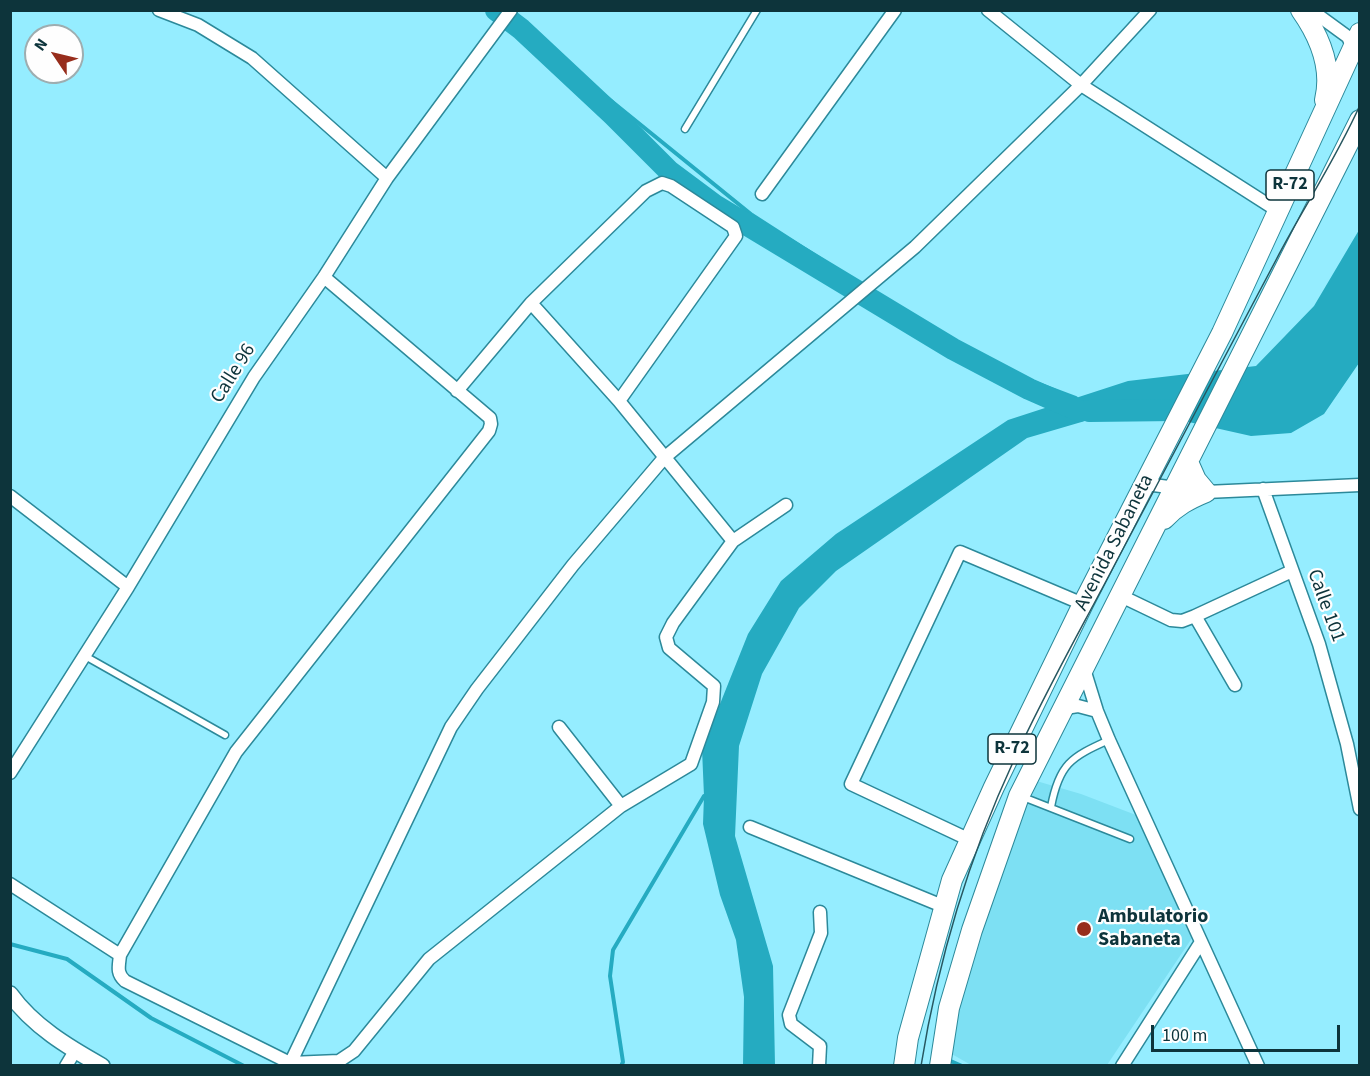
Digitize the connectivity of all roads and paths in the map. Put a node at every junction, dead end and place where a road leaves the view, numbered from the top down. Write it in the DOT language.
graph roads {
  1 [pos="159,10"];
  2 [pos="511,10"];
  3 [pos="757,10"];
  4 [pos="895,10"];
  5 [pos="988,10"];
  6 [pos="1150,10"];
  7 [pos="1300,10"];
  8 [pos="1311,10"];
  9 [pos="1354,39"];
  10 [pos="1082,85"];
  11 [pos="1321,120"];
  12 [pos="1359,120"];
  13 [pos="685,129"];
  14 [pos="387,178"];
  15 [pos="762,194"];
  16 [pos="1278,211"];
  17 [pos="324,277"];
  18 [pos="531,303"];
  19 [pos="457,391"];
  20 [pos="619,401"];
  21 [pos="664,458"];
  22 [pos="1189,460"];
  23 [pos="1146,484"];
  24 [pos="1359,485"];
  25 [pos="1176,488"];
  26 [pos="1263,489"];
  27 [pos="1206,492"];
  28 [pos="10,496"];
  29 [pos="786,505"];
  30 [pos="1153,530"];
  31 [pos="733,541"];
  32 [pos="1292,571"];
  33 [pos="128,587"];
  34 [pos="1121,596"];
  35 [pos="1083,604"];
  36 [pos="1195,616"];
  37 [pos="84,656"];
  38 [pos="1084,669"];
  39 [pos="1235,685"];
  40 [pos="1065,708"];
  41 [pos="1097,711"];
  42 [pos="559,727"];
  43 [pos="225,735"];
  44 [pos="1109,740"];
  45 [pos="10,773"];
  46 [pos="1358,795"];
  47 [pos="1019,796"];
  48 [pos="621,806"];
  49 [pos="1052,807"];
  50 [pos="1359,809"];
  51 [pos="750,827"];
  52 [pos="1130,839"];
  53 [pos="970,840"];
  54 [pos="10,884"];
  55 [pos="945,907"];
  56 [pos="820,912"];
  57 [pos="1201,942"];
  58 [pos="120,955"];
  59 [pos="10,994"];
  60 [pos="75,1051"];
  61 [pos="290,1064"];
  62 [pos="66,1065"];
  63 [pos="102,1065"];
  64 [pos="819,1065"];
  65 [pos="904,1065"];
  66 [pos="940,1065"];
  67 [pos="1122,1065"];
  68 [pos="1258,1065"];
  1 -- 14 [label="street"];
  2 -- 14 [label="street, Calle 96"];
  3 -- 13 [label="lane"];
  4 -- 15 [label="street"];
  5 -- 10 [label="street"];
  6 -- 10 [label="street"];
  7 -- 11 [label="main road"];
  8 -- 9 [label="street"];
  9 -- 11 [label="main road, Avenida Sabaneta / R-72"];
  10 -- 16 [label="street"];
  10 -- 21 [label="street"];
  11 -- 16 [label="main road, Avenida Sabaneta / R-72"];
  12 -- 22 [label="main road, Avenida Sabaneta / R-72"];
  14 -- 17 [label="street, Calle 96"];
  16 -- 23 [label="main road, Avenida Sabaneta / R-72"];
  17 -- 19 [label="street"];
  17 -- 33 [label="street, Calle 96"];
  18 -- 19 [label="street"];
  18 -- 20 [label="street"];
  18 -- 20 [label="street"];
  19 -- 58 [label="street"];
  20 -- 21 [label="street"];
  21 -- 31 [label="street"];
  21 -- 61 [label="street"];
  22 -- 25 [label="main road, Avenida Sabaneta / R-72"];
  22 -- 27 [label="main road"];
  23 -- 25 [label="street"];
  23 -- 35 [label="main road, Avenida Sabaneta / R-72"];
  24 -- 26 [label="street"];
  25 -- 27 [label="street"];
  25 -- 30 [label="main road, Avenida Sabaneta / R-72"];
  26 -- 27 [label="street"];
  26 -- 32 [label="street, Calle 101"];
  27 -- 30 [label="main road"];
  28 -- 33 [label="street"];
  29 -- 31 [label="street"];
  30 -- 34 [label="main road, Avenida Sabaneta / R-72"];
  31 -- 48 [label="street"];
  32 -- 36 [label="street"];
  32 -- 46 [label="street, Calle 101"];
  33 -- 37 [label="street, Calle 96"];
  34 -- 36 [label="street"];
  34 -- 38 [label="main road, Avenida Sabaneta / R-72"];
  35 -- 53 [label="main road, Avenida Sabaneta / R-72"];
  35 -- 53 [label="street"];
  36 -- 39 [label="street"];
  37 -- 43 [label="lane"];
  37 -- 45 [label="street, Calle 96"];
  38 -- 40 [label="main road, Avenida Sabaneta / R-72"];
  38 -- 41 [label="street"];
  40 -- 41 [label="street"];
  40 -- 47 [label="main road, Avenida Sabaneta / R-72"];
  41 -- 44 [label="street"];
  42 -- 48 [label="street"];
  44 -- 49 [label="lane"];
  44 -- 57 [label="street"];
  46 -- 50 [label="street, Calle 101"];
  47 -- 49 [label="lane"];
  47 -- 66 [label="main road, Avenida Sabaneta / R-72"];
  48 -- 61 [label="street"];
  49 -- 52 [label="lane"];
  51 -- 55 [label="street"];
  53 -- 55 [label="main road, Avenida Sabaneta / R-72"];
  54 -- 58 [label="street"];
  55 -- 65 [label="main road, Avenida Sabaneta / R-72"];
  56 -- 64 [label="street"];
  57 -- 67 [label="street"];
  57 -- 68 [label="street"];
  58 -- 61 [label="street"];
  59 -- 60 [label="street"];
  60 -- 62 [label="street"];
  60 -- 63 [label="street"];
}
